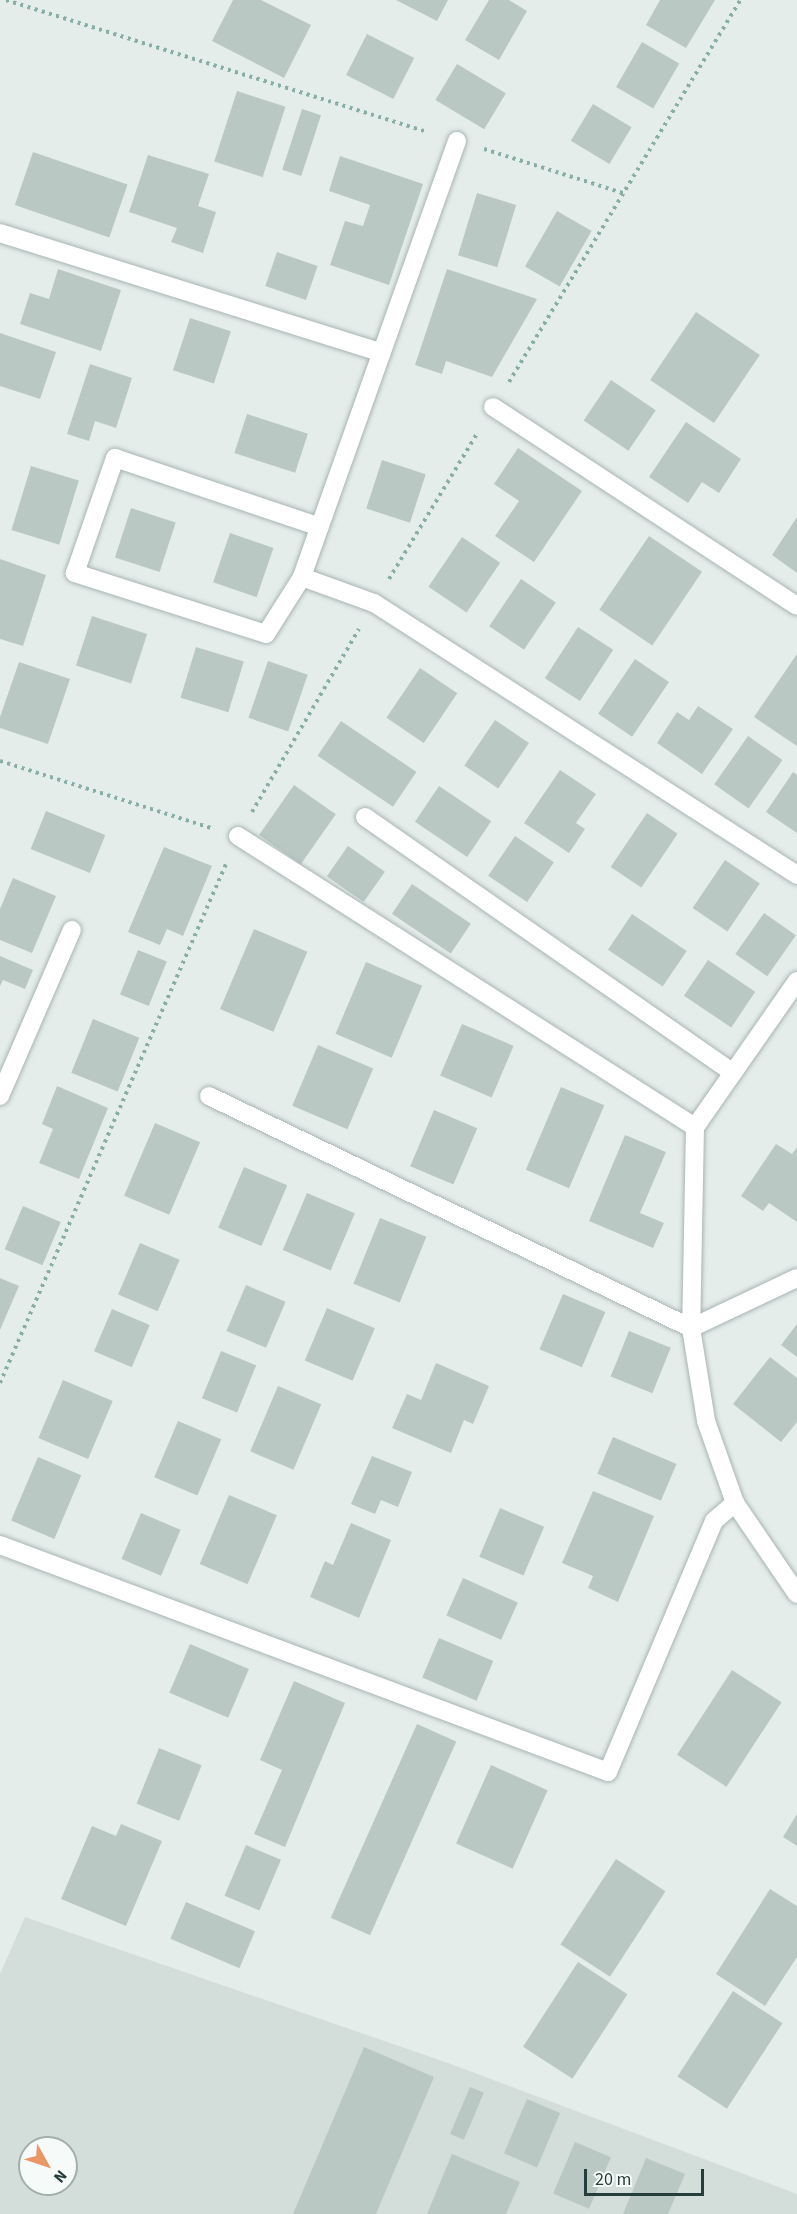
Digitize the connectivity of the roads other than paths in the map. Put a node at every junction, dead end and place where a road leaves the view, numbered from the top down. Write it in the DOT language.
graph roads {
  1 [pos="457,141"];
  2 [pos="0,233"];
  3 [pos="382,353"];
  4 [pos="493,407"];
  5 [pos="320,526"];
  6 [pos="302,577"];
  7 [pos="797,606"];
  8 [pos="365,817"];
  9 [pos="238,836"];
  10 [pos="797,875"];
  11 [pos="72,930"];
  12 [pos="797,981"];
  13 [pos="733,1073"];
  14 [pos="0,1096"];
  15 [pos="209,1096"];
  16 [pos="695,1127"];
  17 [pos="797,1278"];
  18 [pos="691,1328"];
  19 [pos="735,1503"];
  20 [pos="0,1545"];
  21 [pos="797,1594"];
  1 -- 3 [label="street"];
  2 -- 3 [label="street"];
  3 -- 5 [label="street"];
  4 -- 7 [label="street"];
  5 -- 6 [label="street"];
  5 -- 6 [label="street"];
  6 -- 10 [label="street"];
  8 -- 13 [label="street"];
  9 -- 16 [label="street"];
  11 -- 14 [label="street"];
  12 -- 13 [label="street"];
  13 -- 16 [label="street"];
  15 -- 18 [label="street"];
  16 -- 18 [label="street"];
  17 -- 18 [label="street"];
  18 -- 19 [label="street"];
  19 -- 20 [label="street"];
  19 -- 21 [label="street"];
}
